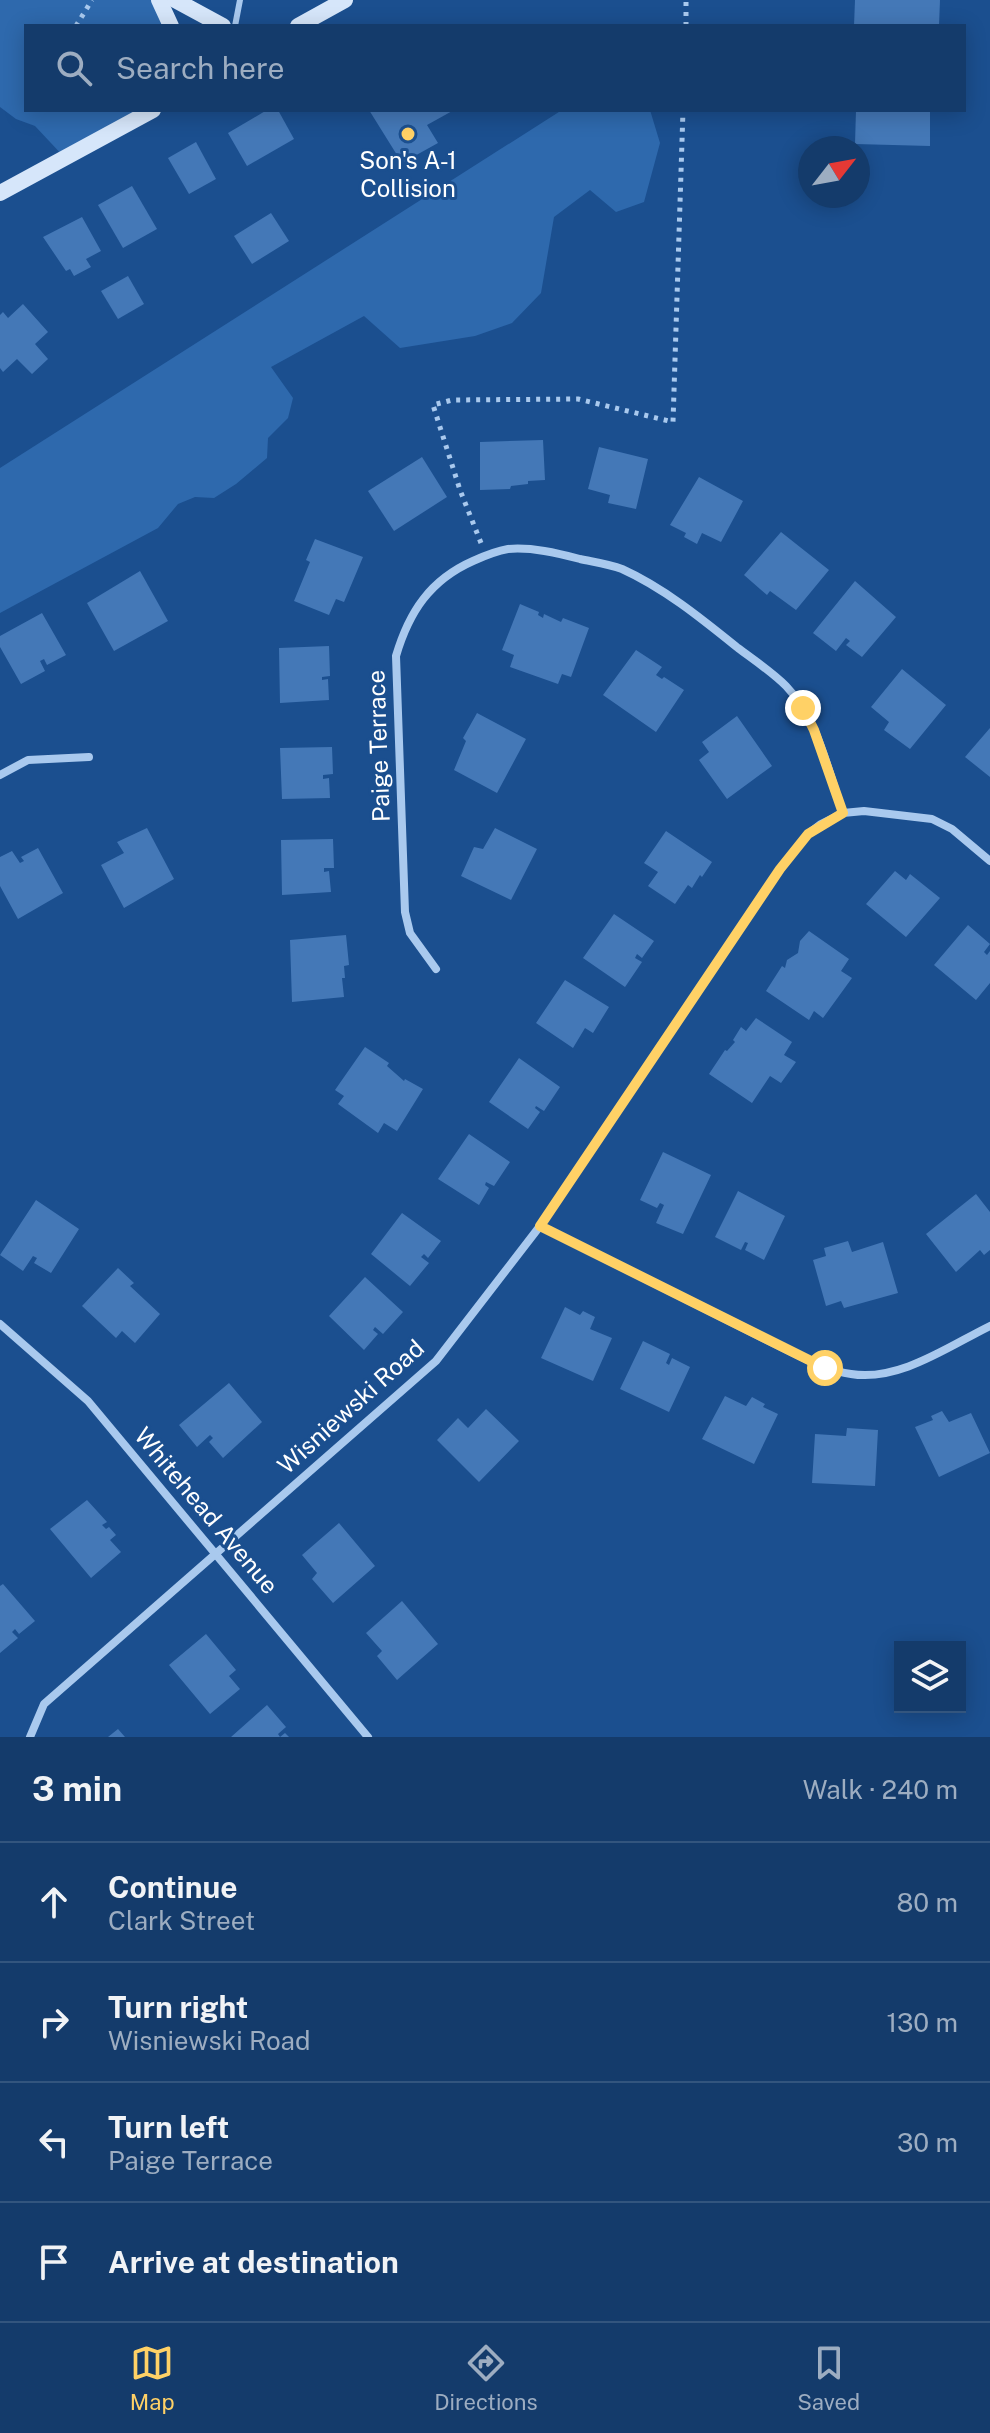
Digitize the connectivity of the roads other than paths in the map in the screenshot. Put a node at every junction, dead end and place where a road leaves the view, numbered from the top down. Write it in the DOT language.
graph roads {
  1 [pos="159,0"];
  2 [pos="175,0"];
  3 [pos="241,0"];
  4 [pos="345,0"];
  5 [pos="170,24"];
  6 [pos="219,24"];
  7 [pos="235,24"];
  8 [pos="302,24"];
  9 [pos="149,112"];
  10 [pos="0,193"];
  11 [pos="89,757"];
  12 [pos="0,775"];
  13 [pos="843,813"];
  14 [pos="990,861"];
  15 [pos="436,969"];
  16 [pos="540,1226"];
  17 [pos="0,1324"];
  18 [pos="990,1326"];
  19 [pos="216,1553"];
  20 [pos="30,1737"];
  21 [pos="368,1737"];
  1 -- 5 [label="main road"];
  2 -- 6 [label="main road"];
  3 -- 7 [label="lane"];
  4 -- 8 [label="main road"];
  9 -- 10 [label="main road"];
  11 -- 12 [label="street"];
  13 -- 14 [label="street"];
  13 -- 15 [label="street, Paige Terrace"];
  13 -- 16 [label="street, Wisniewski Road"];
  16 -- 18 [label="street"];
  16 -- 19 [label="street, Wisniewski Road"];
  17 -- 19 [label="street, Whitehead Avenue"];
  19 -- 20 [label="street, Wisniewski Road"];
  19 -- 21 [label="street, Whitehead Avenue"];
}
